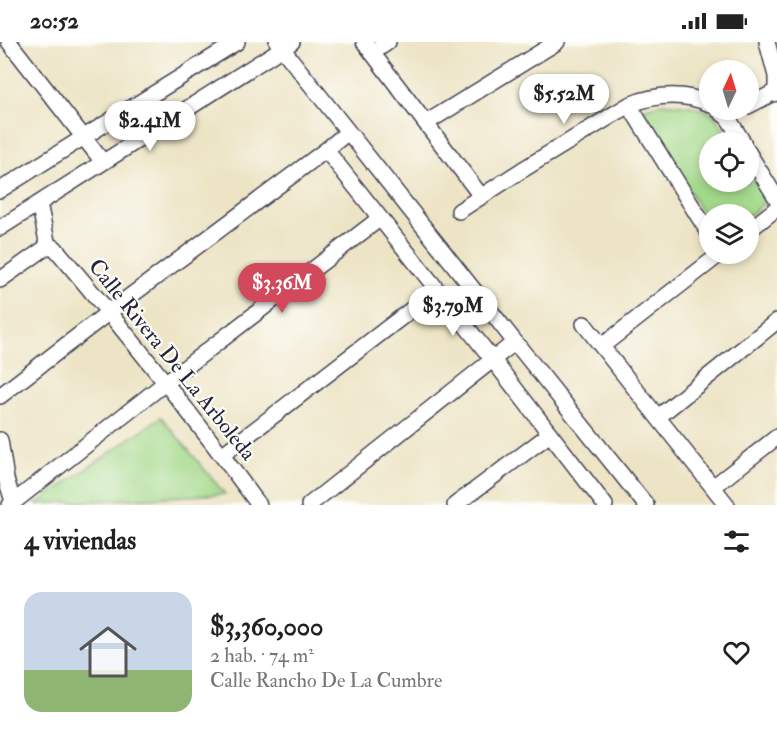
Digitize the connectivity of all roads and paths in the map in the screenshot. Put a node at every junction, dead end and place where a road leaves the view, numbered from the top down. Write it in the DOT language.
graph roads {
  1 [pos="9,42"];
  2 [pos="237,42"];
  3 [pos="388,42"];
  4 [pos="557,42"];
  5 [pos="767,42"];
  6 [pos="284,44"];
  7 [pos="368,47"];
  8 [pos="214,48"];
  9 [pos="777,93"];
  10 [pos="759,100"];
  11 [pos="699,101"];
  12 [pos="629,105"];
  13 [pos="426,123"];
  14 [pos="348,132"];
  15 [pos="84,137"];
  16 [pos="326,150"];
  17 [pos="103,162"];
  18 [pos="759,169"];
  19 [pos="0,190"];
  20 [pos="481,196"];
  21 [pos="777,198"];
  22 [pos="39,203"];
  23 [pos="777,208"];
  24 [pos="459,212"];
  25 [pos="699,218"];
  26 [pos="379,219"];
  27 [pos="759,222"];
  28 [pos="0,228"];
  29 [pos="48,246"];
  30 [pos="707,264"];
  31 [pos="0,280"];
  32 [pos="437,290"];
  33 [pos="109,312"];
  34 [pos="777,321"];
  35 [pos="584,324"];
  36 [pos="515,342"];
  37 [pos="602,346"];
  38 [pos="493,360"];
  39 [pos="165,382"];
  40 [pos="0,396"];
  41 [pos="658,417"];
  42 [pos="550,434"];
  43 [pos="777,437"];
  44 [pos="0,440"];
  45 [pos="222,455"];
  46 [pos="3,479"];
  47 [pos="713,487"];
  48 [pos="12,503"];
  49 [pos="259,505"];
  50 [pos="309,505"];
  51 [pos="455,505"];
  52 [pos="605,505"];
  53 [pos="646,505"];
  54 [pos="727,505"];
  1 -- 15 [label="street"];
  2 -- 8 [label="street"];
  3 -- 7 [label="street"];
  4 -- 13 [label="street"];
  5 -- 9 [label="street"];
  6 -- 14 [label="street"];
  6 -- 17 [label="street"];
  7 -- 13 [label="street"];
  8 -- 15 [label="street"];
  9 -- 10 [label="street"];
  11 -- 12 [label="street"];
  12 -- 20 [label="street"];
  12 -- 25 [label="street"];
  13 -- 20 [label="street"];
  14 -- 16 [label="street"];
  14 -- 36 [label="street"];
  15 -- 17 [label="street"];
  15 -- 19 [label="street"];
  16 -- 26 [label="street"];
  16 -- 33 [label="street"];
  17 -- 22 [label="street"];
  18 -- 21 [label="street"];
  20 -- 24 [label="street"];
  22 -- 28 [label="street"];
  22 -- 29 [label="street"];
  23 -- 27 [label="street"];
  26 -- 32 [label="street"];
  26 -- 39 [label="street"];
  29 -- 31 [label="street"];
  29 -- 33 [label="street, Calle Rivera De La Arboleda"];
  30 -- 37 [label="street"];
  32 -- 38 [label="street"];
  32 -- 45 [label="street"];
  33 -- 39 [label="street, Calle Rivera De La Arboleda"];
  33 -- 40 [label="street"];
  34 -- 41 [label="street"];
  35 -- 37 [label="street"];
  36 -- 38 [label="street"];
  36 -- 53 [label="street"];
  37 -- 41 [label="street"];
  38 -- 42 [label="street"];
  38 -- 50 [label="street"];
  39 -- 45 [label="street, Calle Rivera De La Arboleda"];
  39 -- 48 [label="street"];
  41 -- 47 [label="street"];
  42 -- 51 [label="street"];
  42 -- 52 [label="street"];
  43 -- 47 [label="street"];
  44 -- 46 [label="street"];
  45 -- 49 [label="street, Calle Rivera De La Arboleda"];
  46 -- 48 [label="street"];
  47 -- 54 [label="street"];
}
